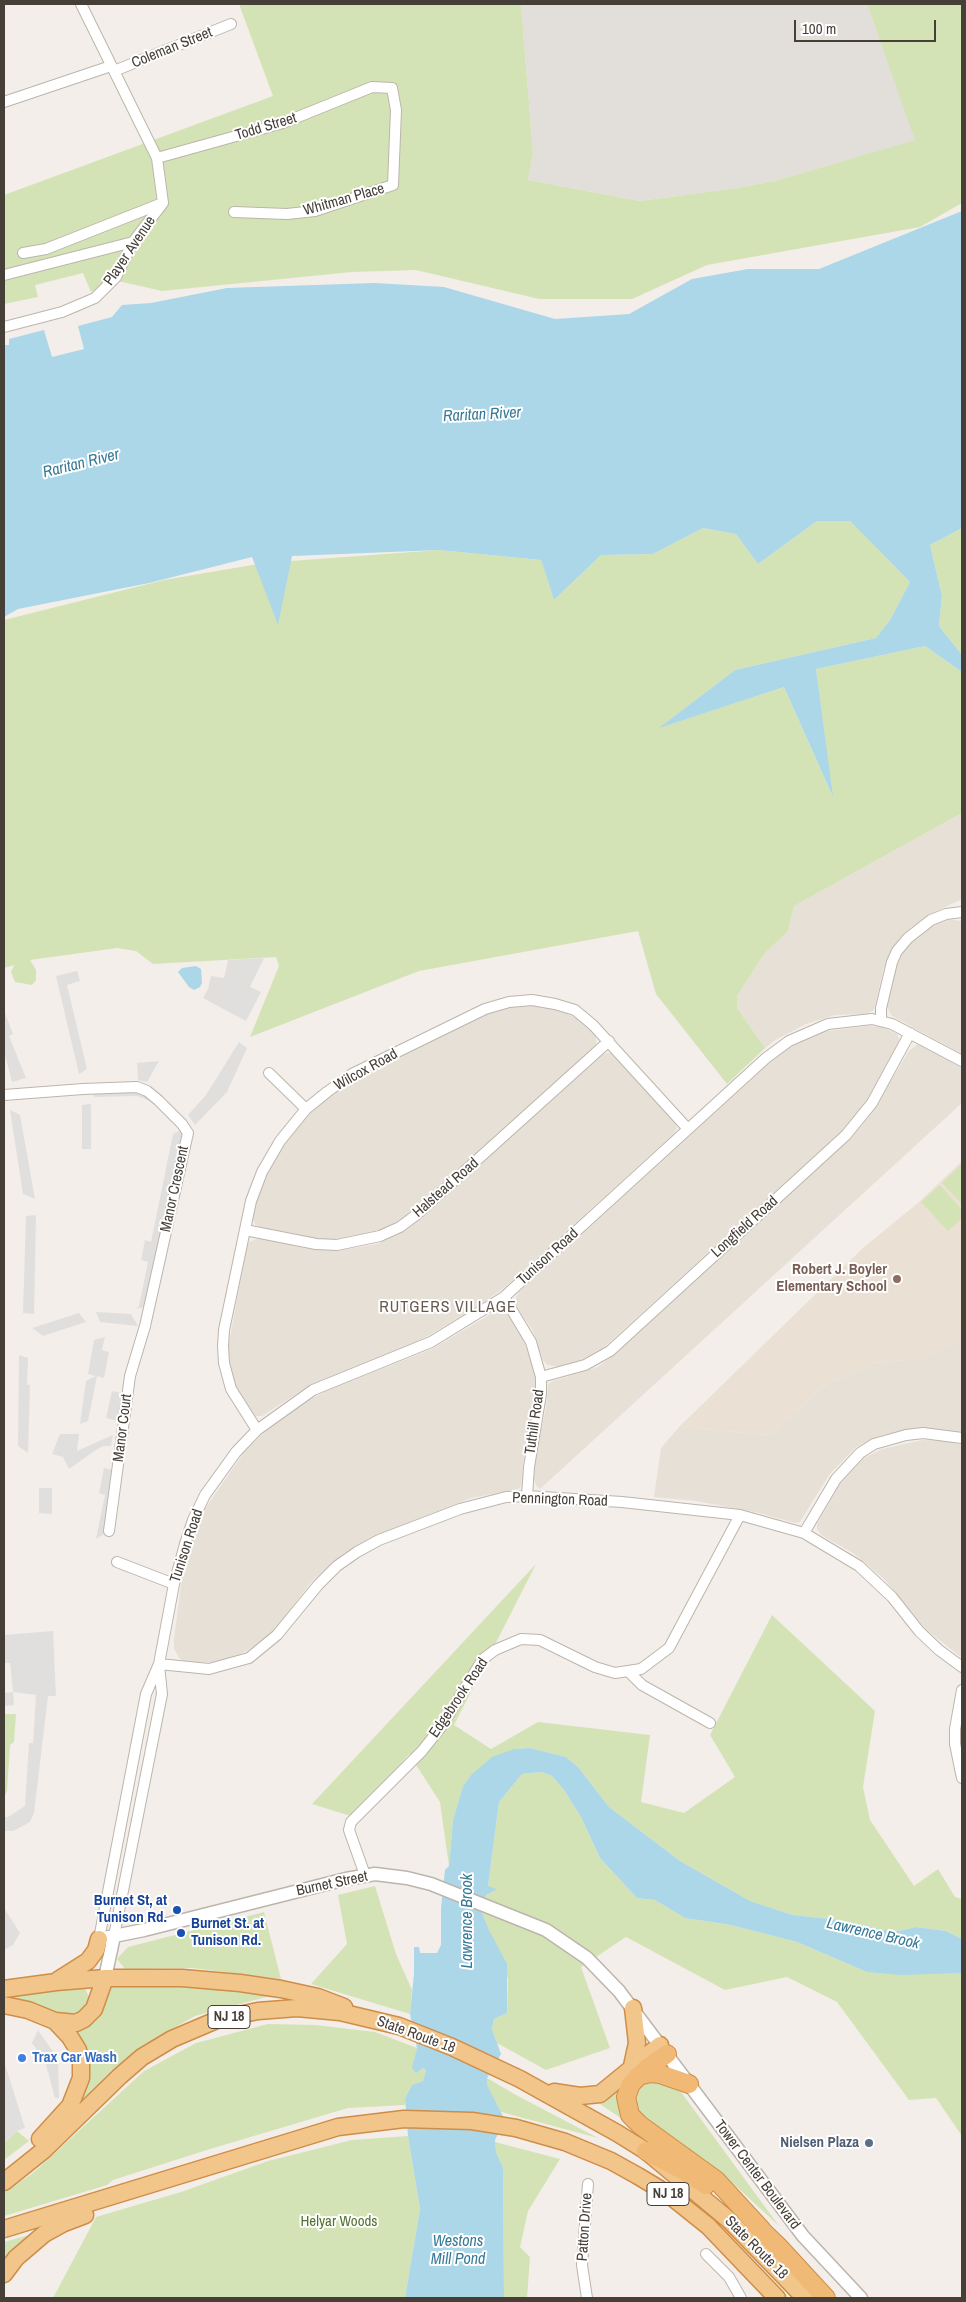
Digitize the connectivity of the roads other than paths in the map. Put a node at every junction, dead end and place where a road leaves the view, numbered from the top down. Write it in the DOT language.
graph roads {
  1 [pos="81,4"];
  2 [pos="231,24"];
  3 [pos="112,69"];
  4 [pos="4,102"];
  5 [pos="157,158"];
  6 [pos="393,185"];
  7 [pos="163,203"];
  8 [pos="234,212"];
  9 [pos="133,242"];
  10 [pos="23,253"];
  11 [pos="4,275"];
  12 [pos="4,327"];
  13 [pos="962,912"];
  14 [pos="881,1020"];
  15 [pos="910,1033"];
  16 [pos="609,1041"];
  17 [pos="962,1061"];
  18 [pos="269,1073"];
  19 [pos="4,1096"];
  20 [pos="306,1109"];
  21 [pos="688,1129"];
  22 [pos="245,1230"];
  23 [pos="504,1297"];
  24 [pos="145,1326"];
  25 [pos="541,1377"];
  26 [pos="257,1430"];
  27 [pos="962,1438"];
  28 [pos="527,1496"];
  29 [pos="740,1515"];
  30 [pos="109,1531"];
  31 [pos="804,1533"];
  32 [pos="117,1562"];
  33 [pos="174,1584"];
  34 [pos="159,1664"];
  35 [pos="962,1667"];
  36 [pos="629,1672"];
  37 [pos="962,1690"];
  38 [pos="710,1723"];
  39 [pos="962,1778"];
  40 [pos="120,1823"];
  41 [pos="135,1826"];
  42 [pos="365,1875"];
  43 [pos="107,1938"];
  44 [pos="105,1978"];
  45 [pos="56,1982"];
  46 [pos="4,1989"];
  47 [pos="4,2005"];
  48 [pos="633,2008"];
  49 [pos="55,2021"];
  50 [pos="381,2021"];
  51 [pos="664,2049"];
  52 [pos="635,2071"];
  53 [pos="689,2084"];
  54 [pos="541,2090"];
  55 [pos="646,2151"];
  56 [pos="4,2176"];
  57 [pos="4,2182"];
  58 [pos="588,2184"];
  59 [pos="132,2189"];
  60 [pos="4,2229"];
  61 [pos="762,2230"];
  62 [pos="706,2254"];
  63 [pos="4,2274"];
  64 [pos="588,2298"];
  65 [pos="741,2298"];
  66 [pos="777,2298"];
  67 [pos="805,2298"];
  68 [pos="826,2298"];
  69 [pos="861,2298"];
  1 -- 3 [label="street, Player Avenue"];
  2 -- 3 [label="street, Coleman Street"];
  3 -- 4 [label="street, Coleman Street"];
  3 -- 5 [label="street, Player Avenue"];
  5 -- 6 [label="street, Todd Street"];
  5 -- 7 [label="street, Player Avenue"];
  6 -- 8 [label="street, Whitman Place"];
  7 -- 9 [label="street, Player Avenue"];
  7 -- 10 [label="street"];
  9 -- 11 [label="street"];
  9 -- 12 [label="street, Player Avenue"];
  13 -- 14 [label="street"];
  14 -- 15 [label="street, Tunison Road"];
  14 -- 21 [label="street, Tunison Road"];
  15 -- 17 [label="street, Tunison Road"];
  15 -- 25 [label="street, Longfield Road"];
  16 -- 20 [label="street, Wilcox Road"];
  16 -- 21 [label="street, Wilcox Road"];
  16 -- 22 [label="street, Halstead Road"];
  18 -- 20 [label="street"];
  19 -- 24 [label="street, Manor Crescent"];
  20 -- 22 [label="street, Wilcox Road"];
  21 -- 23 [label="street, Tunison Road"];
  22 -- 26 [label="street, Wilcox Road"];
  23 -- 25 [label="street, Tuthill Road"];
  23 -- 26 [label="street, Tunison Road"];
  24 -- 30 [label="street, Manor Court"];
  25 -- 28 [label="street, Tuthill Road"];
  26 -- 33 [label="street, Tunison Road"];
  27 -- 31 [label="street"];
  28 -- 29 [label="street, Pennington Road"];
  28 -- 34 [label="street, Pennington Road"];
  29 -- 31 [label="street, Pennington Road"];
  29 -- 36 [label="street, Edgebrook Road"];
  31 -- 35 [label="street, Pennington Road"];
  32 -- 33 [label="street"];
  33 -- 34 [label="street, Tunison Road"];
  34 -- 40 [label="street, Tunison Road"];
  34 -- 41 [label="street, Tunison Road"];
  36 -- 38 [label="street"];
  36 -- 42 [label="street, Edgebrook Road"];
  37 -- 39 [label="street"];
  40 -- 41 [label="street"];
  40 -- 43 [label="street, Tunison Road"];
  41 -- 43 [label="street, Tunison Road"];
  42 -- 43 [label="street, Burnet Street"];
  42 -- 48 [label="street, Burnet Street"];
  43 -- 44 [label="street, Tunison Road"];
  43 -- 45 [label="highway"];
  44 -- 45 [label="highway"];
  44 -- 49 [label="highway"];
  44 -- 50 [label="highway"];
  45 -- 46 [label="highway"];
  47 -- 49 [label="highway"];
  48 -- 51 [label="street, Burnet Street"];
  48 -- 52 [label="highway"];
  49 -- 56 [label="highway"];
  50 -- 54 [label="highway, State Route 18 / NJ 18"];
  50 -- 57 [label="highway, State Route 18 / NJ 18"];
  51 -- 52 [label="highway"];
  51 -- 53 [label="street, Tower Center Boulevard"];
  52 -- 53 [label="highway"];
  52 -- 54 [label="highway"];
  52 -- 61 [label="highway"];
  53 -- 69 [label="street, Tower Center Boulevard"];
  54 -- 55 [label="highway, State Route 18 / NJ 18"];
  55 -- 61 [label="highway"];
  55 -- 67 [label="highway, State Route 18 / NJ 18"];
  58 -- 64 [label="street, Patton Drive"];
  59 -- 60 [label="highway, State Route 18 / NJ 18"];
  59 -- 63 [label="highway"];
  59 -- 66 [label="highway, State Route 18 / NJ 18"];
  61 -- 68 [label="highway"];
  62 -- 65 [label="street"];
}
